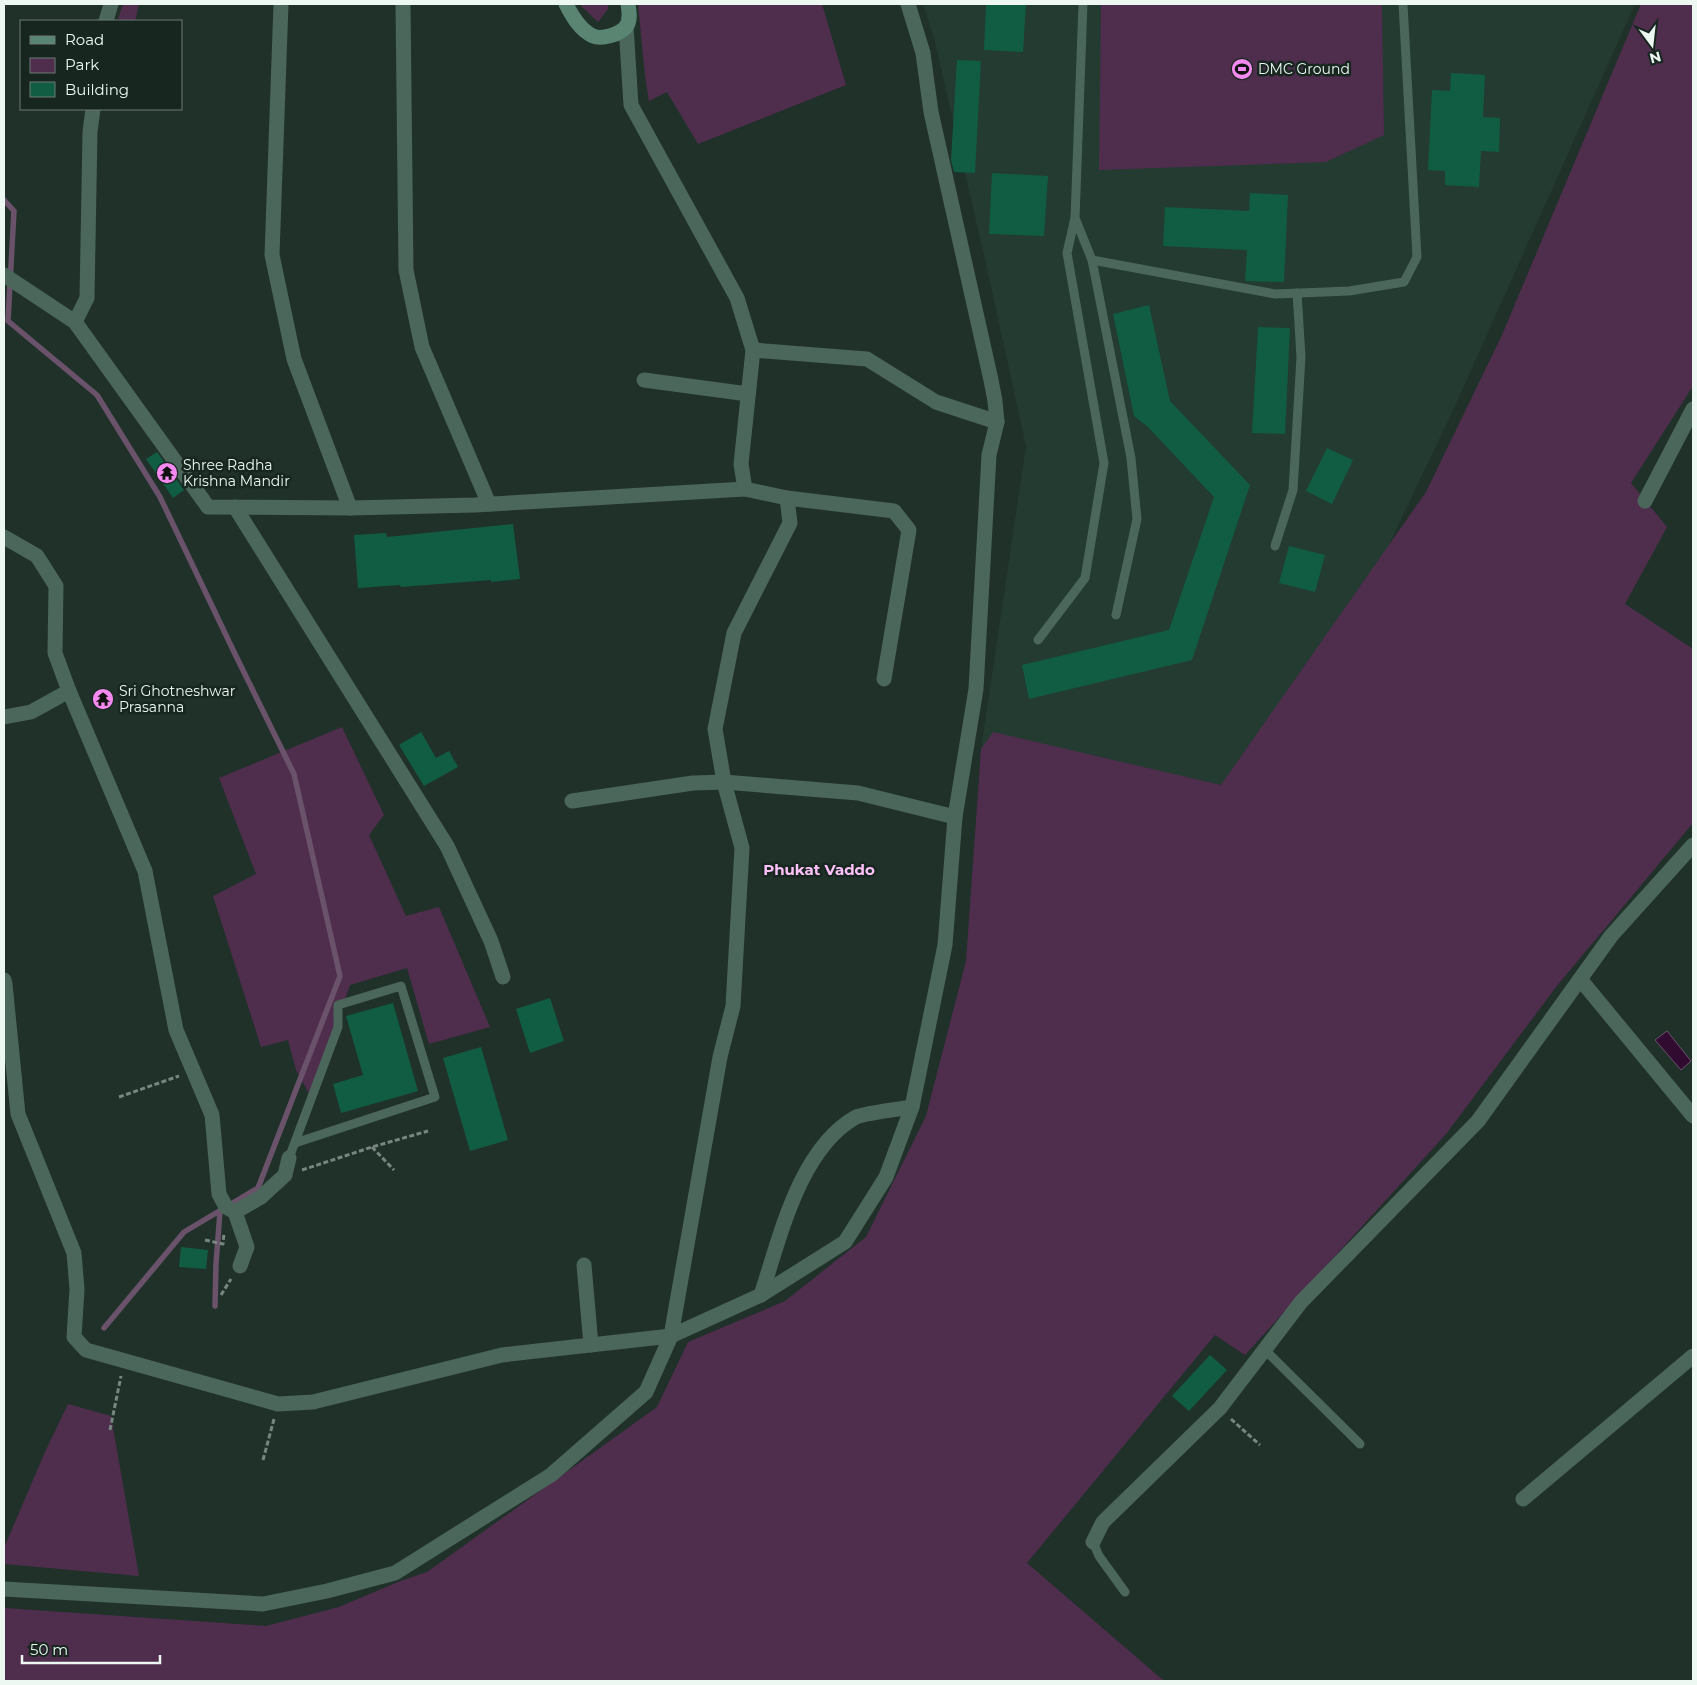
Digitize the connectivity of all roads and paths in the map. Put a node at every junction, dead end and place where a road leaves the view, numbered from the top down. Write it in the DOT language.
graph roads {
  1 [pos="111,4"];
  2 [pos="281,4"];
  3 [pos="402,4"];
  4 [pos="566,4"];
  5 [pos="628,4"];
  6 [pos="908,4"];
  7 [pos="1082,4"];
  8 [pos="1403,4"];
  9 [pos="106,20"];
  10 [pos="626,26"];
  11 [pos="93,110"];
  12 [pos="1075,218"];
  13 [pos="1092,260"];
  14 [pos="4,275"];
  15 [pos="1297,293"];
  16 [pos="75,322"];
  17 [pos="753,350"];
  18 [pos="644,380"];
  19 [pos="748,394"];
  20 [pos="1693,409"];
  21 [pos="997,422"];
  22 [pos="1688,432"];
  23 [pos="745,489"];
  24 [pos="787,498"];
  25 [pos="1645,501"];
  26 [pos="489,504"];
  27 [pos="235,507"];
  28 [pos="350,508"];
  29 [pos="4,537"];
  30 [pos="1275,546"];
  31 [pos="1116,615"];
  32 [pos="1038,640"];
  33 [pos="884,679"];
  34 [pos="69,691"];
  35 [pos="4,717"];
  36 [pos="724,782"];
  37 [pos="572,801"];
  38 [pos="955,817"];
  39 [pos="1693,845"];
  40 [pos="503,977"];
  41 [pos="1580,979"];
  42 [pos="4,980"];
  43 [pos="194,1071"];
  44 [pos="9,1084"];
  45 [pos="118,1097"];
  46 [pos="912,1107"];
  47 [pos="1693,1116"];
  48 [pos="428,1131"];
  49 [pos="295,1143"];
  50 [pos="372,1147"];
  51 [pos="288,1158"];
  52 [pos="394,1170"];
  53 [pos="285,1175"];
  54 [pos="230,1210"];
  55 [pos="205,1240"];
  56 [pos="584,1265"];
  57 [pos="240,1266"];
  58 [pos="761,1295"];
  59 [pos="671,1336"];
  60 [pos="591,1345"];
  61 [pos="1264,1349"];
  62 [pos="1693,1356"];
  63 [pos="124,1361"];
  64 [pos="278,1404"];
  65 [pos="1220,1408"];
  66 [pos="110,1430"];
  67 [pos="1260,1444"];
  68 [pos="1360,1444"];
  69 [pos="264,1460"];
  70 [pos="1523,1499"];
  71 [pos="1094,1542"];
  72 [pos="4,1589"];
  73 [pos="1125,1592"];
  1 -- 9 [label="street"];
  2 -- 28 [label="street"];
  3 -- 26 [label="street"];
  4 -- 10 [label="main road"];
  5 -- 10 [label="main road"];
  6 -- 21 [label="street"];
  7 -- 12 [label="lane"];
  8 -- 15 [label="lane"];
  10 -- 17 [label="street"];
  11 -- 16 [label="street"];
  12 -- 13 [label="lane"];
  12 -- 32 [label="lane"];
  13 -- 15 [label="lane"];
  13 -- 31 [label="lane"];
  14 -- 16 [label="street"];
  15 -- 30 [label="lane"];
  16 -- 27 [label="street"];
  17 -- 19 [label="street"];
  17 -- 21 [label="street"];
  18 -- 19 [label="street"];
  19 -- 23 [label="street"];
  20 -- 22 [label="street"];
  21 -- 38 [label="street"];
  22 -- 25 [label="street"];
  23 -- 24 [label="street"];
  23 -- 26 [label="street"];
  24 -- 33 [label="street"];
  24 -- 36 [label="street"];
  26 -- 28 [label="street"];
  27 -- 28 [label="street"];
  27 -- 40 [label="street"];
  29 -- 34 [label="street"];
  34 -- 35 [label="street"];
  34 -- 43 [label="street"];
  36 -- 37 [label="street"];
  36 -- 38 [label="street"];
  36 -- 59 [label="street"];
  38 -- 46 [label="street"];
  39 -- 41 [label="street"];
  41 -- 47 [label="street"];
  41 -- 61 [label="street"];
  42 -- 44 [label="street"];
  43 -- 45 [label="path"];
  43 -- 54 [label="street"];
  44 -- 63 [label="street"];
  46 -- 58 [label="street"];
  46 -- 58 [label="street"];
  48 -- 50 [label="path"];
  49 -- 49 [label="lane"];
  49 -- 51 [label="lane"];
  50 -- 52 [label="path"];
  50 -- 53 [label="path"];
  51 -- 53 [label="street"];
  53 -- 54 [label="street"];
  54 -- 55 [label="path"];
  54 -- 57 [label="street"];
  56 -- 60 [label="street"];
  58 -- 59 [label="street"];
  59 -- 60 [label="street"];
  59 -- 72 [label="street"];
  60 -- 64 [label="street"];
  61 -- 65 [label="street"];
  61 -- 68 [label="lane"];
  62 -- 70 [label="street"];
  63 -- 64 [label="street"];
  63 -- 66 [label="path"];
  64 -- 69 [label="path"];
  65 -- 67 [label="path"];
  65 -- 71 [label="street"];
  71 -- 73 [label="lane"];
}
